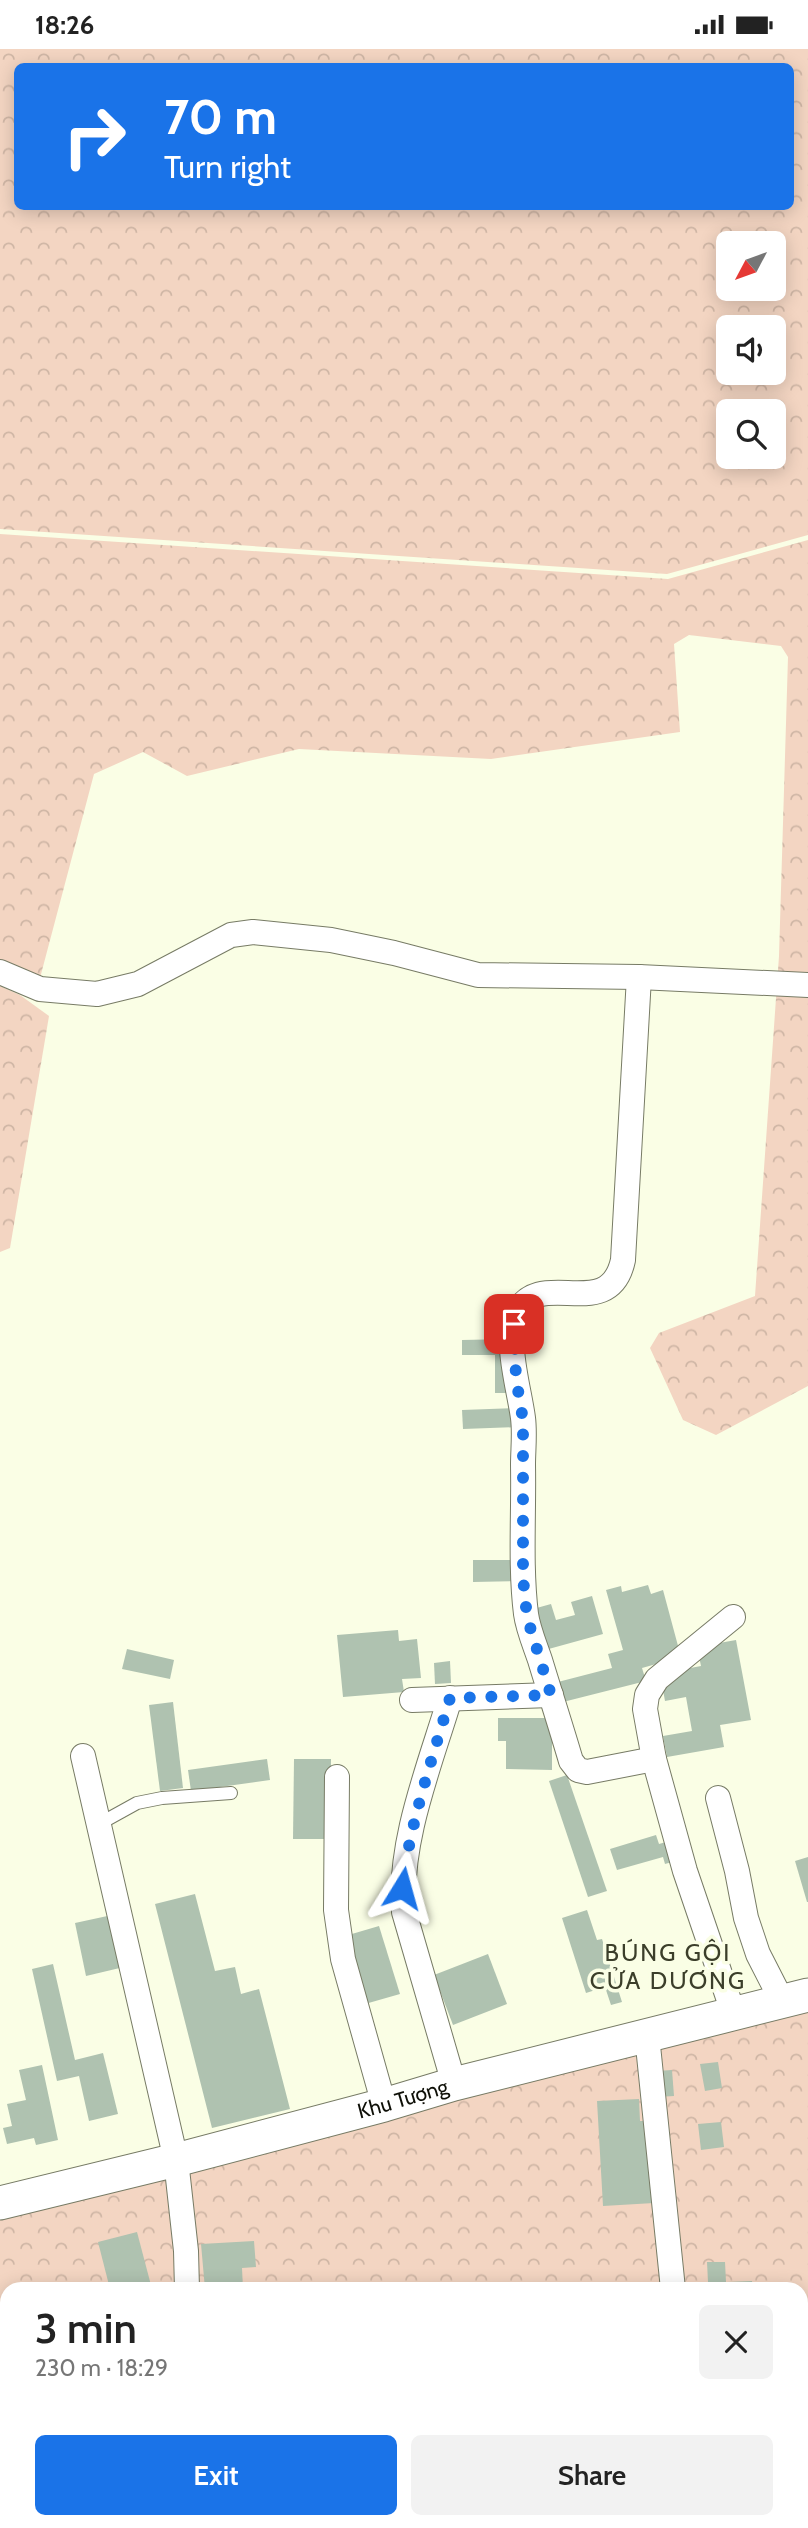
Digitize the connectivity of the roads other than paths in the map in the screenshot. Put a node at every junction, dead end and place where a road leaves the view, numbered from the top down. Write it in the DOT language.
graph roads {
  1 [pos="0,972"];
  2 [pos="639,977"];
  3 [pos="808,985"];
  4 [pos="733,1617"];
  5 [pos="551,1695"];
  6 [pos="450,1698"];
  7 [pos="412,1700"];
  8 [pos="83,1756"];
  9 [pos="654,1759"];
  10 [pos="337,1777"];
  11 [pos="231,1793"];
  12 [pos="718,1798"];
  13 [pos="99,1824"];
  14 [pos="795,1998"];
  15 [pos="733,2012"];
  16 [pos="647,2036"];
  17 [pos="454,2084"];
  18 [pos="384,2105"];
  19 [pos="176,2160"];
  20 [pos="0,2203"];
  21 [pos="187,2282"];
  22 [pos="672,2282"];
  1 -- 2 [label="street"];
  2 -- 3 [label="street"];
  2 -- 5 [label="street"];
  4 -- 9 [label="street"];
  5 -- 6 [label="street"];
  5 -- 9 [label="street"];
  6 -- 7 [label="street"];
  6 -- 17 [label="street"];
  8 -- 13 [label="street"];
  9 -- 15 [label="street"];
  10 -- 18 [label="street"];
  11 -- 13 [label="lane"];
  12 -- 14 [label="street"];
  13 -- 19 [label="street"];
  14 -- 15 [label="street, Khu Tượng"];
  15 -- 16 [label="street, Khu Tượng"];
  16 -- 17 [label="street, Khu Tượng"];
  16 -- 22 [label="street"];
  17 -- 18 [label="street, Khu Tượng"];
  18 -- 19 [label="street, Khu Tượng"];
  19 -- 20 [label="street, Khu Tượng"];
  19 -- 21 [label="street"];
}
